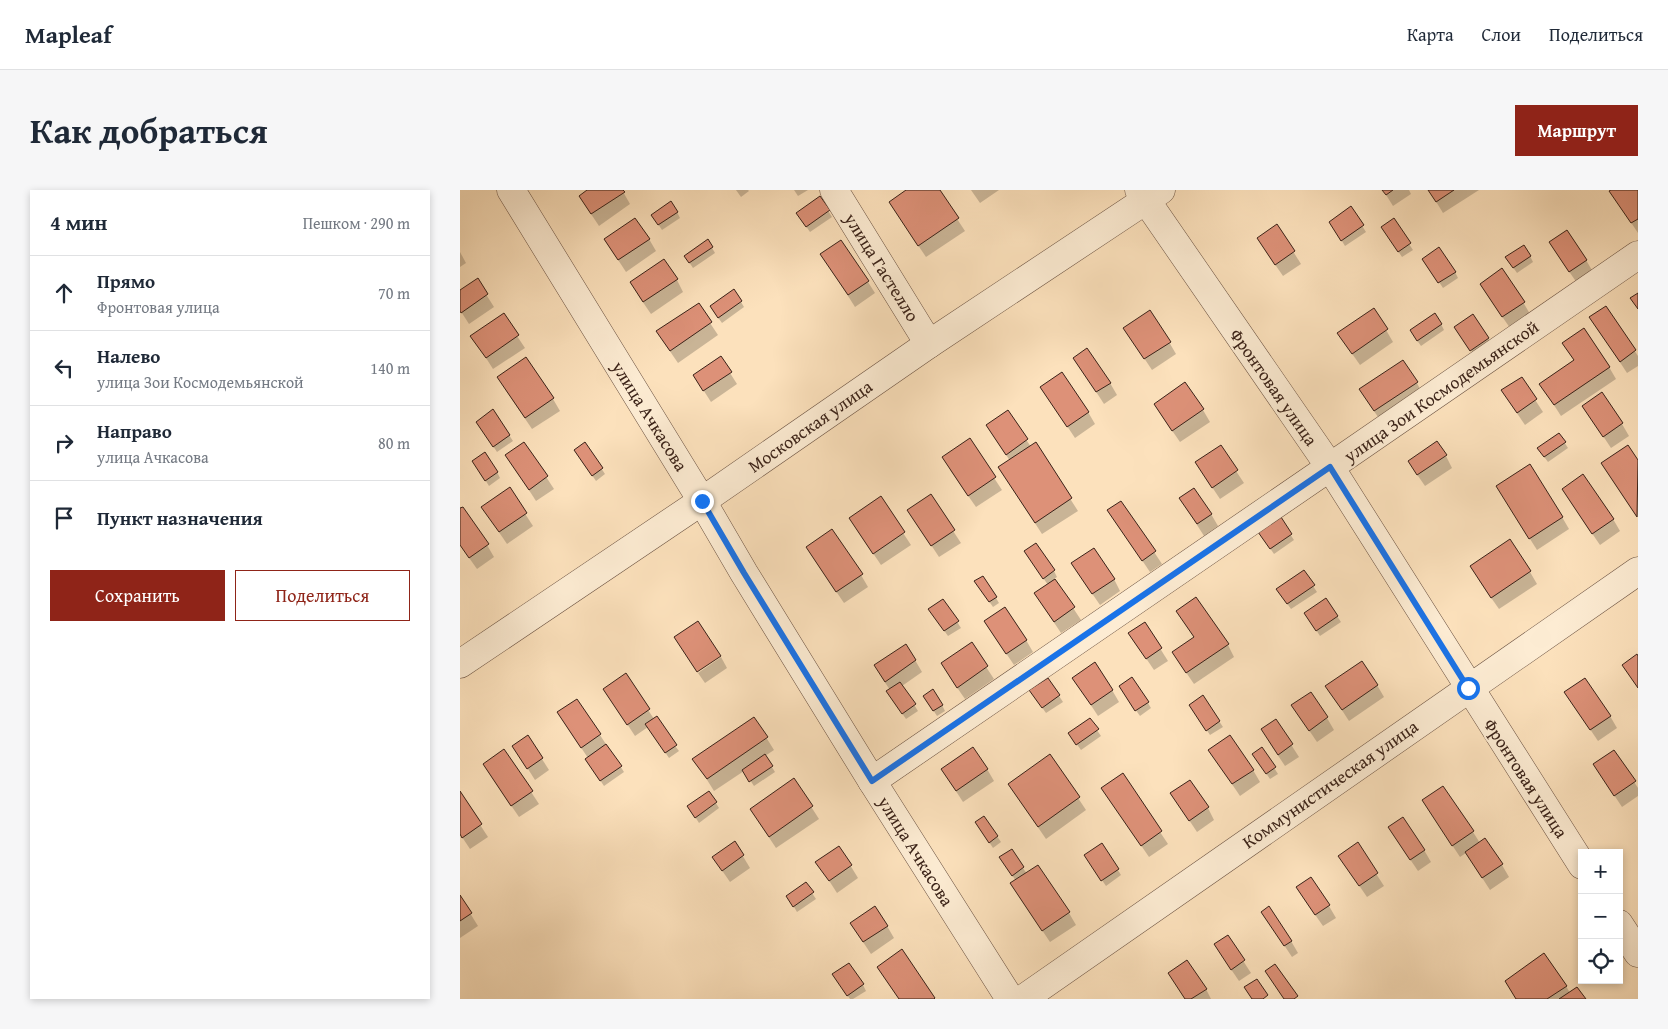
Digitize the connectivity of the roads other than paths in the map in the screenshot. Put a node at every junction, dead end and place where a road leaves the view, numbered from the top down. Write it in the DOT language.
graph roads {
  1 [pos="510,190"];
  2 [pos="834,190"];
  3 [pos="1148,194"];
  4 [pos="1638,255"];
  5 [pos="929,344"];
  6 [pos="1330,467"];
  7 [pos="702,501"];
  8 [pos="1638,571"];
  9 [pos="460,664"];
  10 [pos="1468,688"];
  11 [pos="872,781"];
  12 [pos="1578,859"];
  13 [pos="1623,930"];
  14 [pos="1638,953"];
  15 [pos="1010,999"];
  16 [pos="1023,999"];
  1 -- 7 [label="street, улица Ачкасова"];
  2 -- 5 [label="street, улица Гастелло"];
  3 -- 5 [label="street, Московская улица"];
  3 -- 6 [label="street, Фронтовая улица"];
  4 -- 6 [label="street, улица Зои Космодемьянской"];
  5 -- 7 [label="street, Московская улица"];
  6 -- 10 [label="street, Фронтовая улица"];
  6 -- 11 [label="street, улица Зои Космодемьянской"];
  7 -- 9 [label="street, Московская улица"];
  7 -- 11 [label="street, улица Ачкасова"];
  8 -- 10 [label="street, Коммунистическая улица"];
  10 -- 12 [label="street, Фронтовая улица"];
  10 -- 16 [label="street, Коммунистическая улица"];
  11 -- 15 [label="street, улица Ачкасова"];
  13 -- 14 [label="street"];
}
